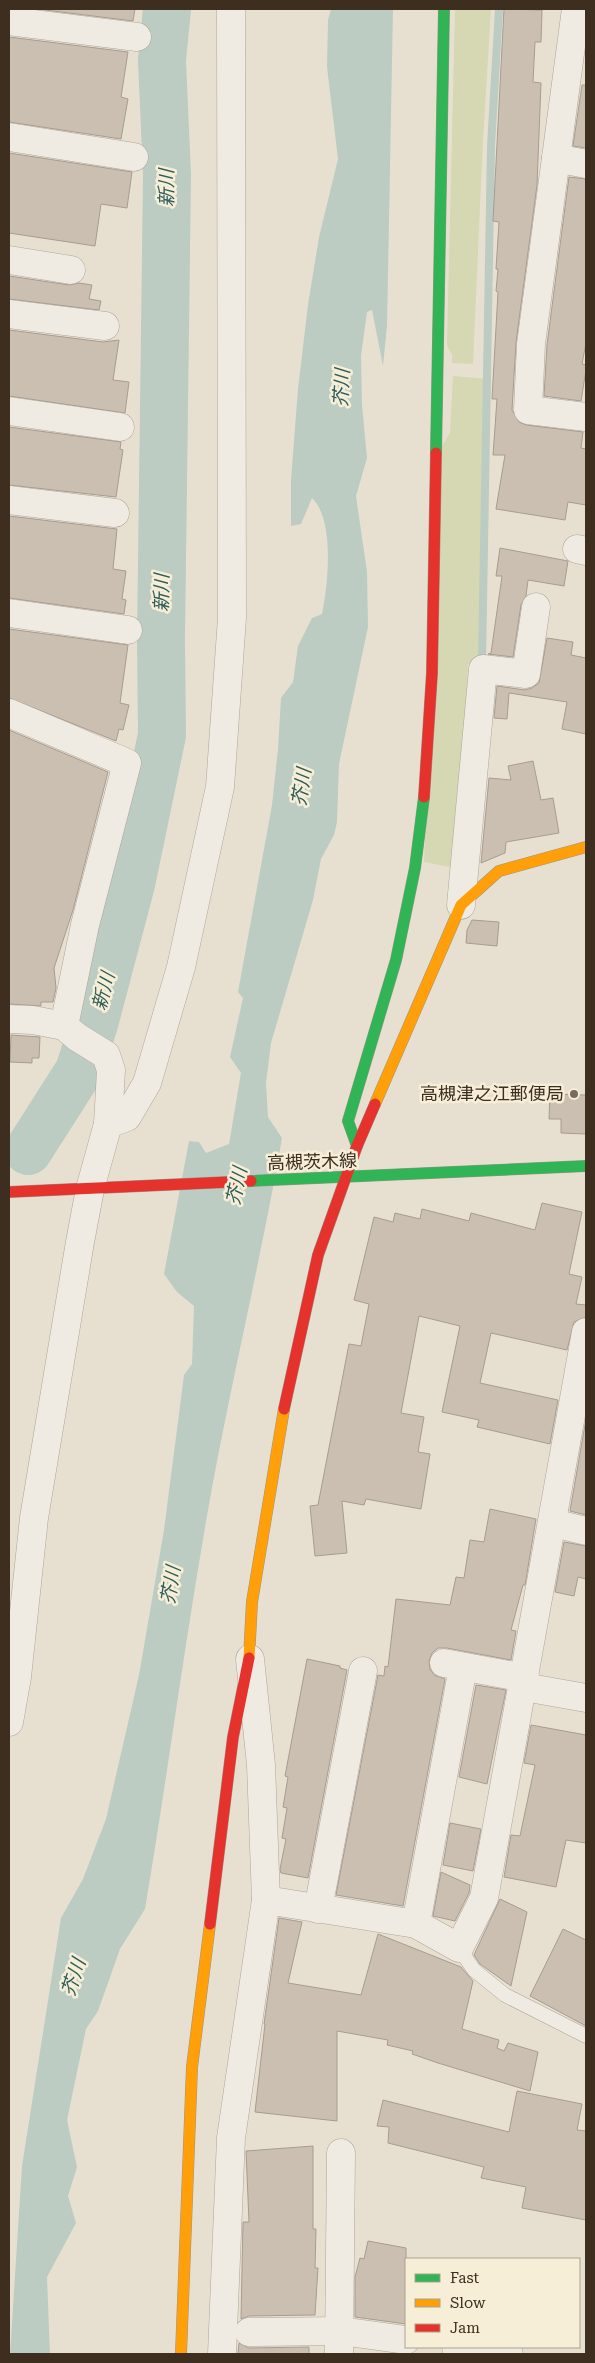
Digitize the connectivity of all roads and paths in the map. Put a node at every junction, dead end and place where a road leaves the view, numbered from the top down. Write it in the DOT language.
graph roads {
  1 [pos="231,9"];
  2 [pos="444,9"];
  3 [pos="576,9"];
  4 [pos="9,21"];
  5 [pos="137,37"];
  6 [pos="9,137"];
  7 [pos="134,156"];
  8 [pos="556,158"];
  9 [pos="586,164"];
  10 [pos="9,260"];
  11 [pos="71,270"];
  12 [pos="9,314"];
  13 [pos="105,326"];
  14 [pos="9,411"];
  15 [pos="586,417"];
  16 [pos="120,426"];
  17 [pos="9,500"];
  18 [pos="115,513"];
  19 [pos="536,607"];
  20 [pos="9,613"];
  21 [pos="128,630"];
  22 [pos="9,712"];
  23 [pos="586,847"];
  24 [pos="461,906"];
  25 [pos="9,1020"];
  26 [pos="64,1026"];
  27 [pos="108,1124"];
  28 [pos="357,1146"];
  29 [pos="586,1166"];
  30 [pos="346,1178"];
  31 [pos="90,1189"];
  32 [pos="9,1192"];
  33 [pos="586,1332"];
  34 [pos="553,1523"];
  35 [pos="586,1531"];
  36 [pos="250,1654"];
  37 [pos="363,1671"];
  38 [pos="525,1682"];
  39 [pos="586,1698"];
  40 [pos="9,1722"];
  41 [pos="266,1900"];
  42 [pos="318,1909"];
  43 [pos="416,1924"];
  44 [pos="459,1948"];
  45 [pos="586,2036"];
  46 [pos="341,2153"];
  47 [pos="250,2332"];
  48 [pos="405,2340"];
  49 [pos="340,2343"];
  50 [pos="464,2348"];
  51 [pos="180,2354"];
  52 [pos="222,2354"];
  53 [pos="509,2354"];
  1 -- 27 [label="street"];
  2 -- 28 [label="street"];
  3 -- 8 [label="street"];
  4 -- 5 [label="street"];
  6 -- 7 [label="street"];
  8 -- 9 [label="street"];
  8 -- 15 [label="street"];
  10 -- 11 [label="street"];
  12 -- 13 [label="street"];
  14 -- 16 [label="street"];
  17 -- 18 [label="street"];
  19 -- 24 [label="street"];
  20 -- 21 [label="street"];
  22 -- 26 [label="street"];
  23 -- 24 [label="street"];
  24 -- 28 [label="street"];
  25 -- 26 [label="street"];
  26 -- 27 [label="street"];
  27 -- 31 [label="street"];
  28 -- 30 [label="street"];
  29 -- 30 [label="street, 高槻茨木線"];
  30 -- 31 [label="street, 高槻茨木線"];
  30 -- 36 [label="street"];
  31 -- 32 [label="street, 高槻茨木線"];
  31 -- 40 [label="street"];
  33 -- 34 [label="street"];
  34 -- 35 [label="street"];
  34 -- 38 [label="street"];
  36 -- 41 [label="street"];
  36 -- 51 [label="street"];
  37 -- 42 [label="street"];
  38 -- 39 [label="street"];
  38 -- 43 [label="street"];
  38 -- 44 [label="street"];
  41 -- 42 [label="street"];
  41 -- 52 [label="street"];
  42 -- 43 [label="street"];
  43 -- 44 [label="street"];
  44 -- 45 [label="lane"];
  46 -- 49 [label="street"];
  47 -- 49 [label="street"];
  48 -- 49 [label="street"];
  50 -- 53 [label="street"];
}
